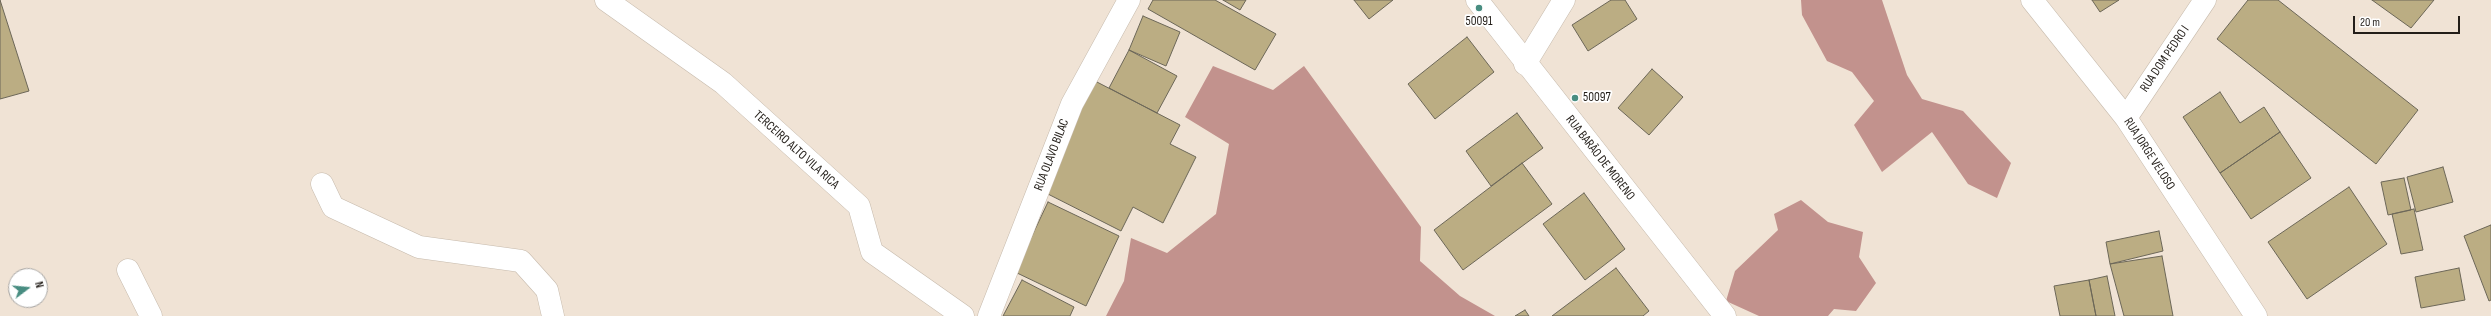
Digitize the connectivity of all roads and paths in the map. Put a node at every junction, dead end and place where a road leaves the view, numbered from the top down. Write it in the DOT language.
graph roads {
  1 [pos="606,0"];
  2 [pos="1129,0"];
  3 [pos="1477,0"];
  4 [pos="1564,0"];
  5 [pos="2032,0"];
  6 [pos="2205,0"];
  7 [pos="1525,64"];
  8 [pos="2126,118"];
  9 [pos="322,184"];
  10 [pos="128,270"];
  11 [pos="151,316"];
  12 [pos="553,316"];
  13 [pos="962,316"];
  14 [pos="989,316"];
  15 [pos="1725,316"];
  16 [pos="2256,316"];
  1 -- 13 [label="street, TERCEIRO ALTO VILA RICA"];
  2 -- 14 [label="street, RUA OLAVO BILAC"];
  3 -- 7 [label="street, RUA BARÃO DE MORENO"];
  4 -- 7 [label="street"];
  5 -- 8 [label="street, RUA JORGE VELOSO"];
  6 -- 8 [label="street, RUA DOM PEDRO I"];
  7 -- 15 [label="street, RUA BARÃO DE MORENO"];
  8 -- 16 [label="street, RUA JORGE VELOSO"];
  9 -- 12 [label="street"];
  10 -- 11 [label="street"];
}
